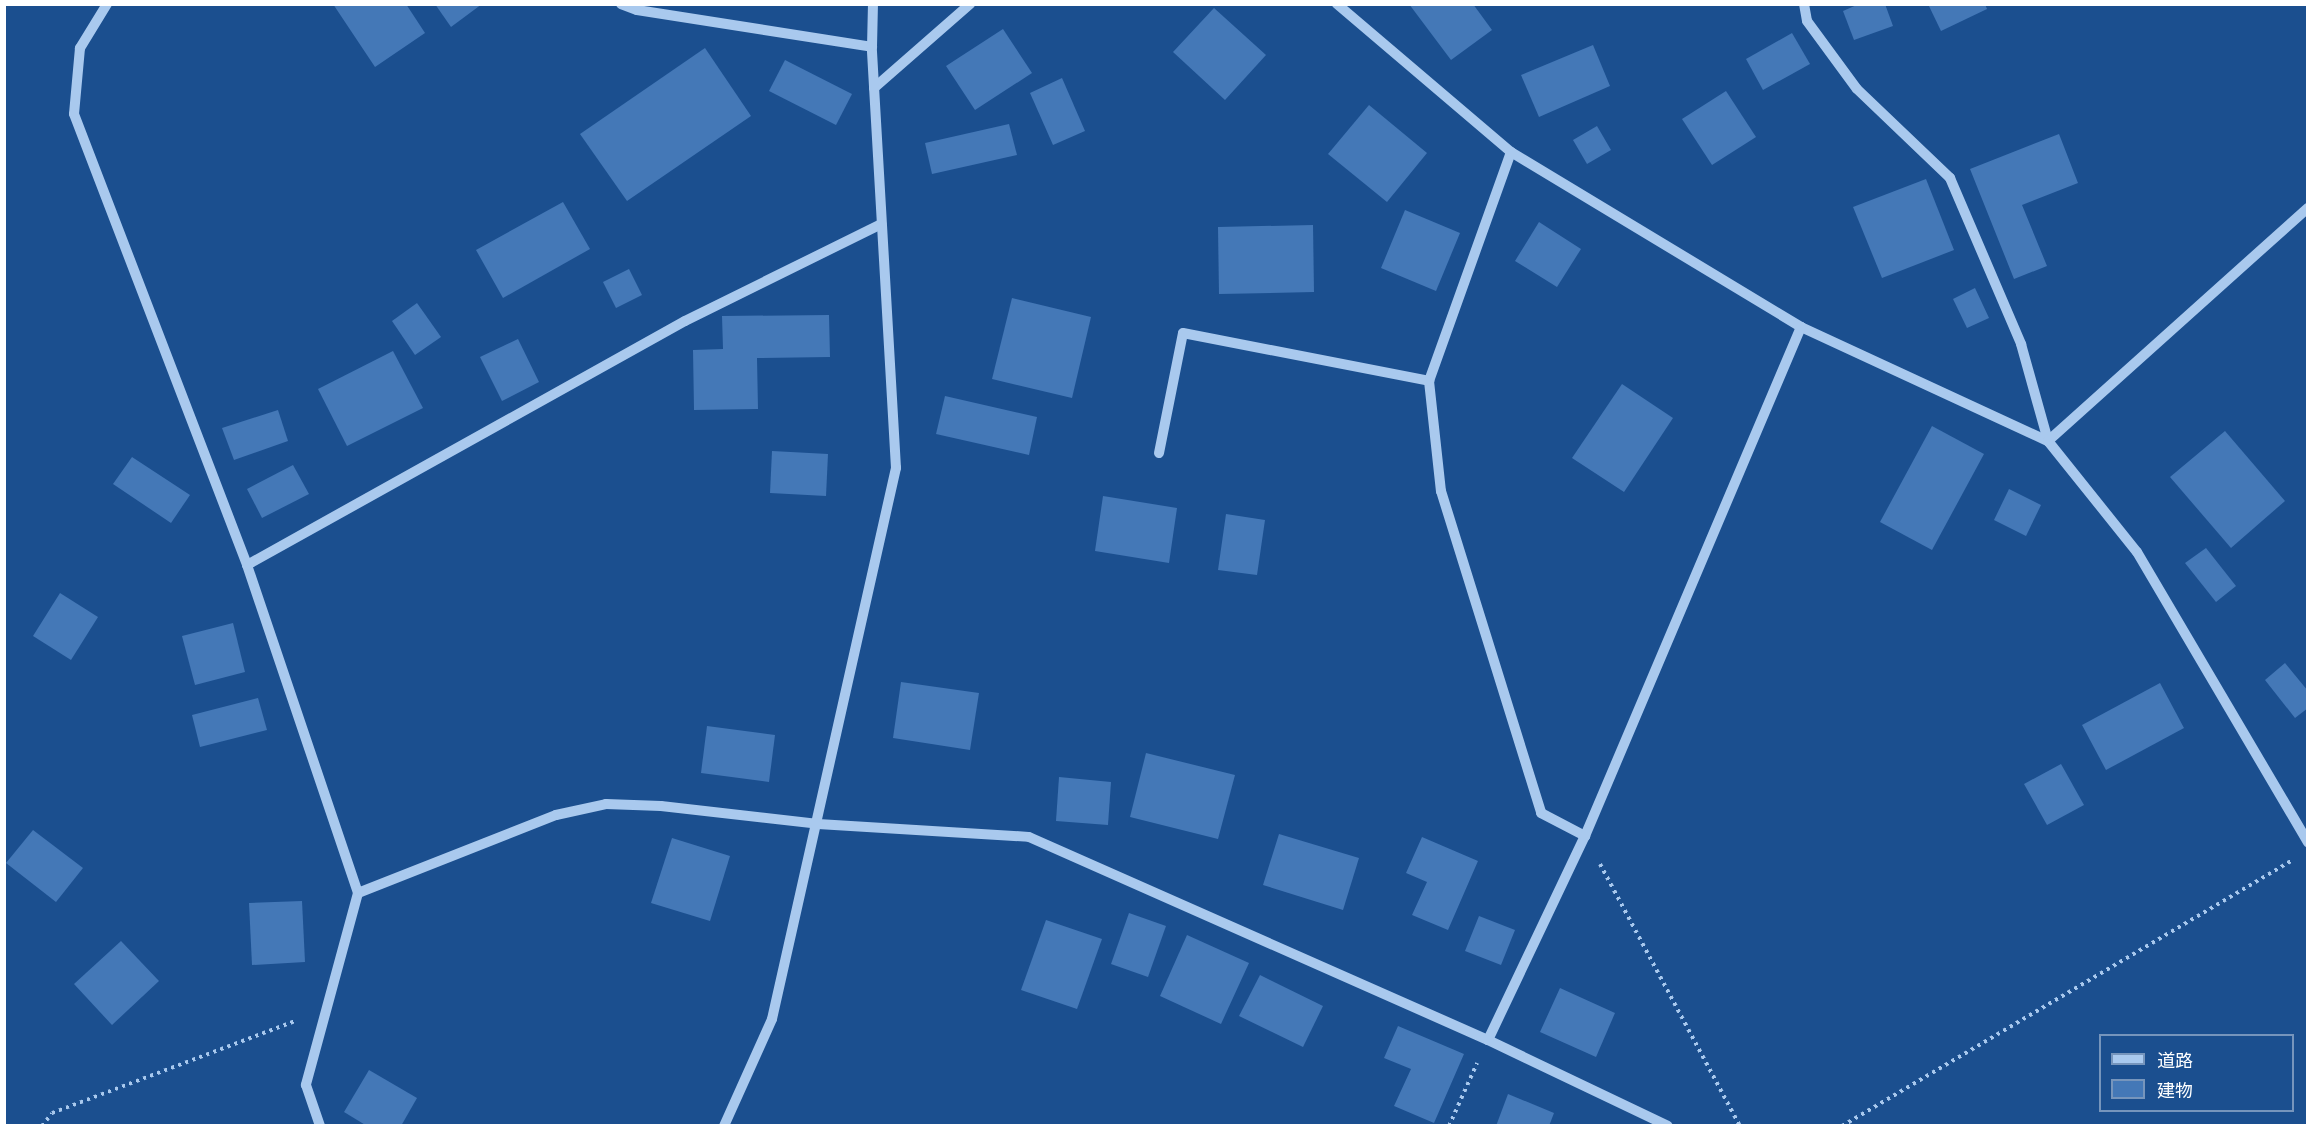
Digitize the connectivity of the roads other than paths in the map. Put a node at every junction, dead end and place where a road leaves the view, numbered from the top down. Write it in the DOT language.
graph roads {
  1 [pos="107,4"];
  2 [pos="621,4"];
  3 [pos="873,4"];
  4 [pos="970,4"];
  5 [pos="1337,4"];
  6 [pos="1804,4"];
  7 [pos="872,47"];
  8 [pos="874,88"];
  9 [pos="1510,152"];
  10 [pos="2307,208"];
  11 [pos="881,224"];
  12 [pos="1801,327"];
  13 [pos="1429,381"];
  14 [pos="2048,441"];
  15 [pos="1159,453"];
  16 [pos="247,565"];
  17 [pos="818,824"];
  18 [pos="1585,836"];
  19 [pos="2307,842"];
  20 [pos="358,893"];
  21 [pos="1488,1040"];
  22 [pos="320,1125"];
  23 [pos="724,1125"];
  24 [pos="1668,1125"];
  1 -- 16 [label="street"];
  2 -- 7 [label="street"];
  3 -- 7 [label="street"];
  4 -- 8 [label="street"];
  5 -- 9 [label="street"];
  6 -- 14 [label="street"];
  7 -- 8 [label="street"];
  8 -- 11 [label="street"];
  9 -- 12 [label="street"];
  9 -- 13 [label="street"];
  10 -- 14 [label="street"];
  11 -- 16 [label="street"];
  11 -- 17 [label="street"];
  12 -- 14 [label="street"];
  12 -- 18 [label="street"];
  13 -- 15 [label="street"];
  13 -- 18 [label="street"];
  14 -- 19 [label="street"];
  16 -- 20 [label="street"];
  17 -- 20 [label="street"];
  17 -- 21 [label="street"];
  17 -- 23 [label="street"];
  18 -- 21 [label="street"];
  20 -- 22 [label="street"];
  21 -- 24 [label="street"];
}
